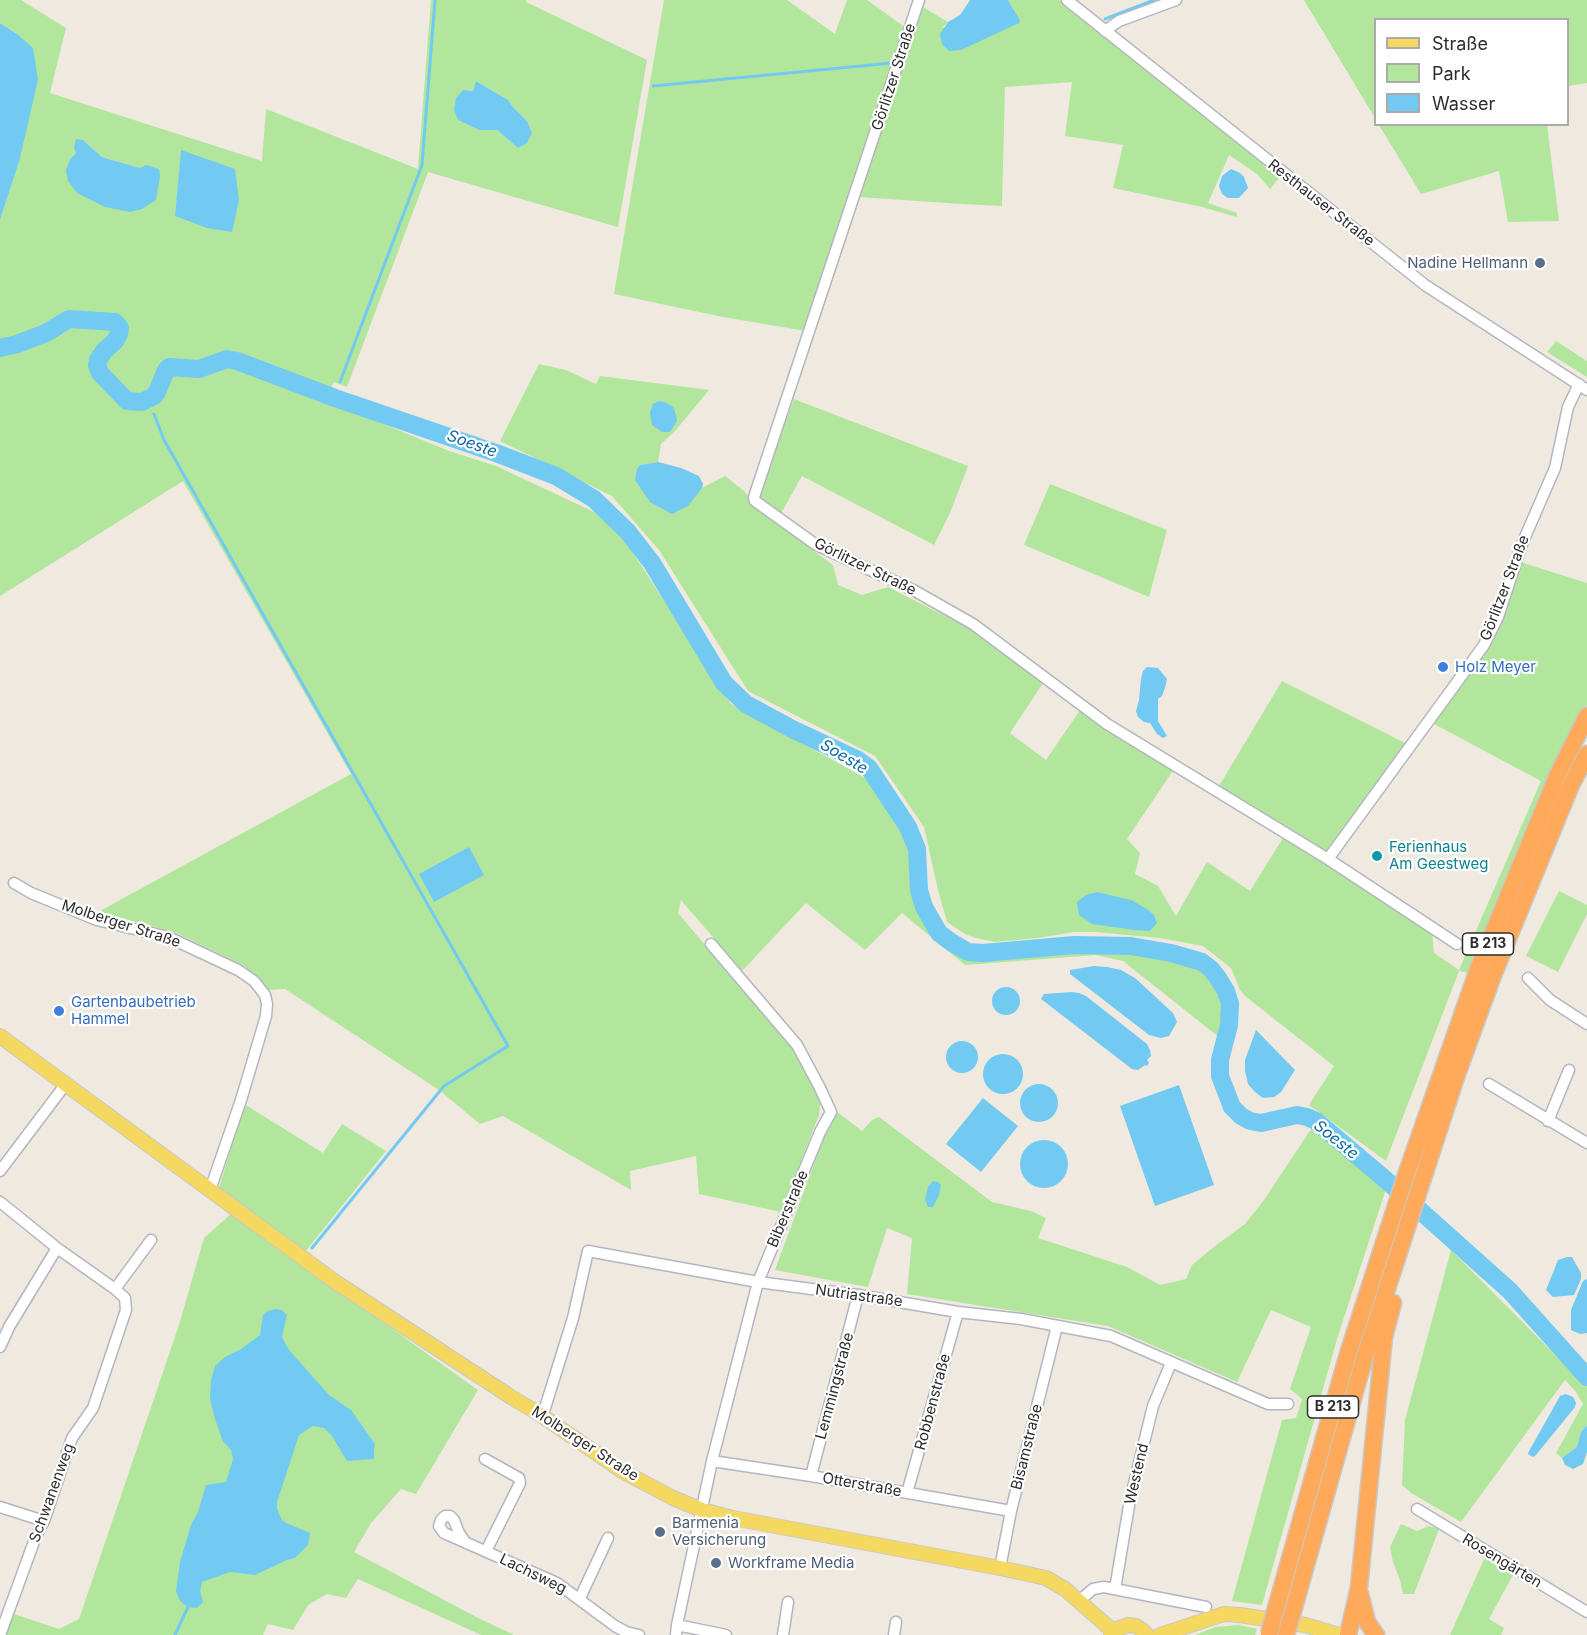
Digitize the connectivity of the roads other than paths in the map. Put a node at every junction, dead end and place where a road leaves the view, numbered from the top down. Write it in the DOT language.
graph roads {
  1 [pos="919,0"];
  2 [pos="1067,0"];
  3 [pos="1176,0"];
  4 [pos="1105,31"];
  5 [pos="1583,387"];
  6 [pos="1587,716"];
  7 [pos="1587,754"];
  8 [pos="1328,859"];
  9 [pos="14,883"];
  10 [pos="711,944"];
  11 [pos="1457,944"];
  12 [pos="1528,978"];
  13 [pos="1587,1024"];
  14 [pos="0,1036"];
  15 [pos="1569,1070"];
  16 [pos="1489,1084"];
  17 [pos="65,1085"];
  18 [pos="1548,1120"];
  19 [pos="1587,1143"];
  20 [pos="0,1171"];
  21 [pos="1413,1181"];
  22 [pos="210,1190"];
  23 [pos="0,1202"];
  24 [pos="1410,1215"];
  25 [pos="151,1240"];
  26 [pos="57,1248"];
  27 [pos="758,1282"];
  28 [pos="115,1289"];
  29 [pos="858,1295"];
  30 [pos="958,1312"];
  31 [pos="1057,1326"];
  32 [pos="0,1347"];
  33 [pos="1170,1363"];
  34 [pos="1288,1404"];
  35 [pos="542,1415"];
  36 [pos="485,1459"];
  37 [pos="712,1461"];
  38 [pos="811,1476"];
  39 [pos="908,1493"];
  40 [pos="0,1507"];
  41 [pos="1417,1509"];
  42 [pos="702,1510"];
  43 [pos="1011,1511"];
  44 [pos="44,1521"];
  45 [pos="608,1538"];
  46 [pos="466,1543"];
  47 [pos="486,1551"];
  48 [pos="1000,1568"];
  49 [pos="1359,1587"];
  50 [pos="1115,1589"];
  51 [pos="580,1598"];
  52 [pos="1079,1601"];
  53 [pos="788,1602"];
  54 [pos="1206,1607"];
  55 [pos="1284,1609"];
  56 [pos="1587,1612"];
  57 [pos="896,1622"];
  58 [pos="677,1630"];
  59 [pos="1113,1633"];
  60 [pos="0,1635"];
  61 [pos="639,1635"];
  62 [pos="726,1635"];
  63 [pos="783,1635"];
  64 [pos="894,1635"];
  65 [pos="1147,1635"];
  66 [pos="1160,1635"];
  67 [pos="1269,1635"];
  68 [pos="1286,1635"];
  69 [pos="1339,1635"];
  70 [pos="1348,1635"];
  71 [pos="1376,1635"];
  1 -- 8 [label="street, Görlitzer Straße"];
  2 -- 4 [label="street, Resthauser Straße"];
  3 -- 4 [label="street"];
  4 -- 5 [label="street, Resthauser Straße"];
  5 -- 8 [label="street, Görlitzer Straße"];
  6 -- 21 [label="highway, B 213"];
  7 -- 21 [label="highway, B 213"];
  8 -- 11 [label="street, Görlitzer Straße"];
  9 -- 22 [label="street, Molberger Straße"];
  10 -- 27 [label="street, Biberstraße"];
  12 -- 13 [label="street"];
  14 -- 17 [label="main road, Molberger Straße"];
  15 -- 18 [label="street"];
  16 -- 18 [label="street"];
  17 -- 20 [label="street"];
  17 -- 22 [label="main road, Molberger Straße"];
  18 -- 19 [label="street"];
  21 -- 24 [label="highway, B 213"];
  21 -- 55 [label="highway, B 213"];
  22 -- 35 [label="main road, Molberger Straße"];
  23 -- 26 [label="street"];
  24 -- 49 [label="highway, B 213"];
  24 -- 55 [label="highway, B 213"];
  25 -- 28 [label="street"];
  26 -- 28 [label="street"];
  26 -- 32 [label="street"];
  27 -- 29 [label="street, Nutriastraße"];
  27 -- 35 [label="street, Nutriastraße"];
  27 -- 37 [label="street, Biberstraße"];
  28 -- 44 [label="street, Schwanenweg"];
  29 -- 30 [label="street, Nutriastraße"];
  29 -- 38 [label="street, Lemmingstraße"];
  30 -- 31 [label="street, Nutriastraße"];
  30 -- 39 [label="street, Robbenstraße"];
  31 -- 33 [label="street, Nutriastraße"];
  31 -- 43 [label="street, Bisamstraße"];
  33 -- 34 [label="street, Nutriastraße"];
  33 -- 50 [label="street, Westend"];
  35 -- 42 [label="main road, Molberger Straße"];
  36 -- 47 [label="street, Lachsweg"];
  37 -- 38 [label="street, Otterstraße"];
  37 -- 42 [label="street, Biberstraße"];
  38 -- 39 [label="street, Otterstraße"];
  39 -- 43 [label="street, Otterstraße"];
  40 -- 44 [label="street"];
  41 -- 56 [label="street, Rosengärten"];
  42 -- 48 [label="main road, Molberger Straße"];
  42 -- 58 [label="street, Biberstraße"];
  43 -- 48 [label="street, Bisamstraße"];
  44 -- 60 [label="street, Schwanenweg"];
  45 -- 51 [label="street, Lachsweg"];
  46 -- 47 [label="street, Lachsweg"];
  47 -- 51 [label="street, Lachsweg"];
  48 -- 52 [label="main road, Molberger Straße"];
  49 -- 70 [label="highway, B 213"];
  49 -- 71 [label="highway, B 213"];
  50 -- 52 [label="street"];
  50 -- 54 [label="street"];
  51 -- 61 [label="street, Lachsweg"];
  52 -- 59 [label="main road, Molberger Straße"];
  53 -- 63 [label="street"];
  55 -- 67 [label="highway, B 213, bridge"];
  55 -- 68 [label="highway, B 213, bridge"];
  57 -- 64 [label="street"];
  58 -- 62 [label="street"];
  59 -- 65 [label="main road"];
  66 -- 69 [label="main road"];
}
